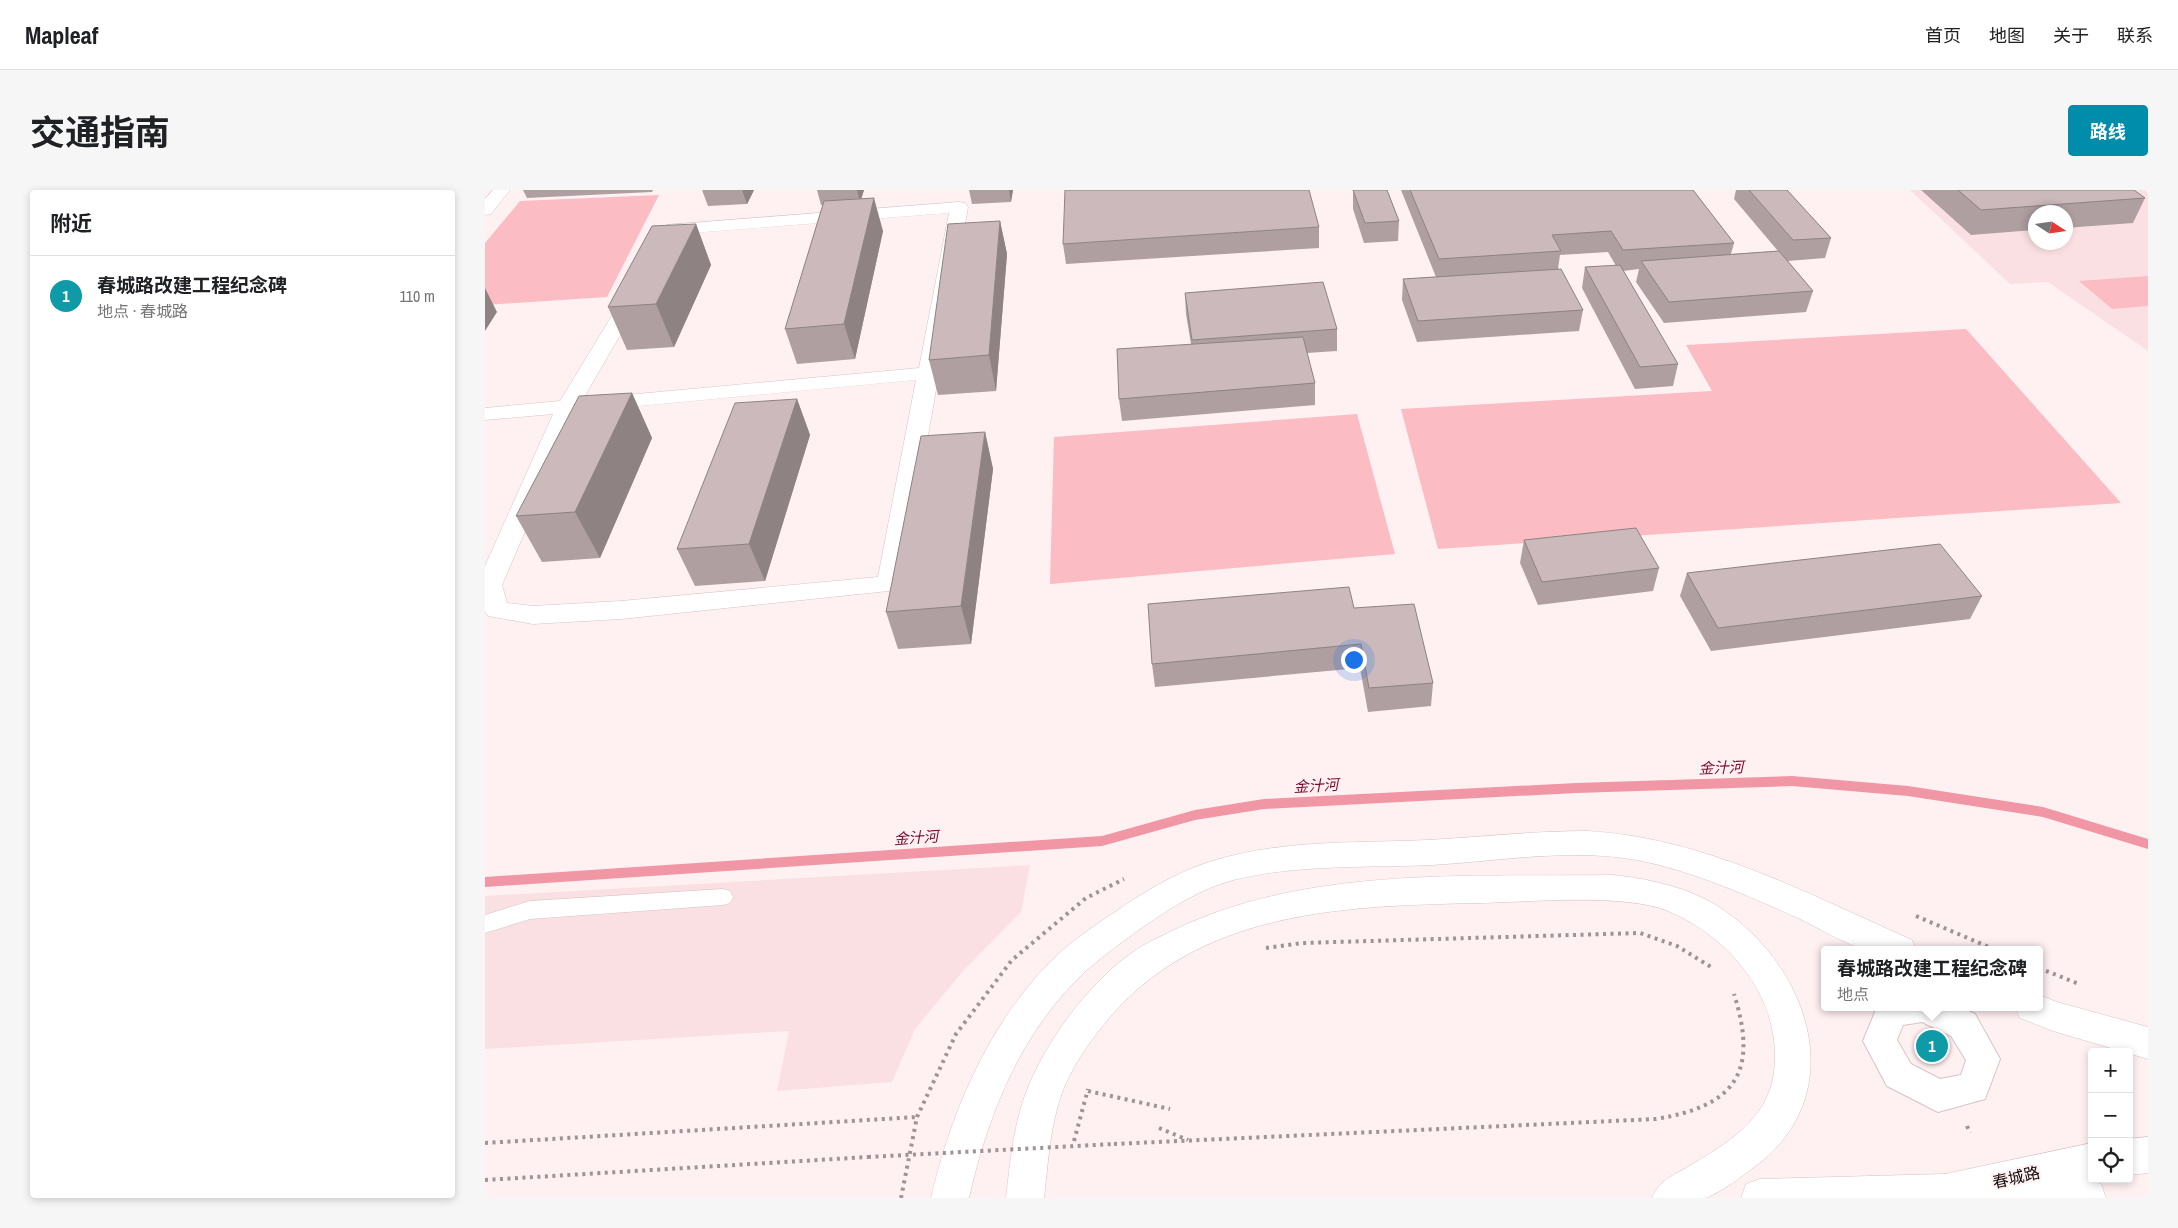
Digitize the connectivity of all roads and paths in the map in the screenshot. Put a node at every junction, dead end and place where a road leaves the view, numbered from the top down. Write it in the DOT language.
graph roads {
  1 [pos="502,190"];
  2 [pos="485,210"];
  3 [pos="928,373"];
  4 [pos="567,407"];
  5 [pos="485,414"];
  6 [pos="723,897"];
  7 [pos="485,924"];
  8 [pos="1891,946"];
  9 [pos="1262,949"];
  10 [pos="1713,968"];
  11 [pos="1729,986"];
  12 [pos="2041,1011"];
  13 [pos="2148,1043"];
  14 [pos="1090,1086"];
  15 [pos="1088,1091"];
  16 [pos="1170,1109"];
  17 [pos="917,1117"];
  18 [pos="1159,1128"];
  19 [pos="1190,1141"];
  20 [pos="485,1143"];
  21 [pos="1072,1148"];
  22 [pos="2148,1155"];
  23 [pos="2133,1157"];
  24 [pos="2088,1162"];
  25 [pos="485,1180"];
  26 [pos="1945,1193"];
  27 [pos="950,1198"];
  28 [pos="1025,1198"];
  29 [pos="1671,1198"];
  30 [pos="1759,1198"];
  31 [pos="2087,1198"];
  1 -- 2 [label="main road"];
  3 -- 4 [label="main road"];
  3 -- 4 [label="main road"];
  3 -- 4 [label="main road"];
  4 -- 5 [label="main road"];
  6 -- 7 [label="lane"];
  8 -- 27 [label="main road"];
  9 -- 10 [label="path"];
  11 -- 19 [label="path"];
  12 -- 13 [label="main road"];
  14 -- 15 [label="path"];
  15 -- 16 [label="path"];
  15 -- 21 [label="path"];
  17 -- 20 [label="path"];
  18 -- 19 [label="path"];
  19 -- 25 [label="path, bridge"];
  22 -- 23 [label="main road"];
  24 -- 26 [label="main road, 春城路"];
  26 -- 30 [label="main road, 春城路"];
  26 -- 31 [label="main road"];
  28 -- 29 [label="main road"];
}
